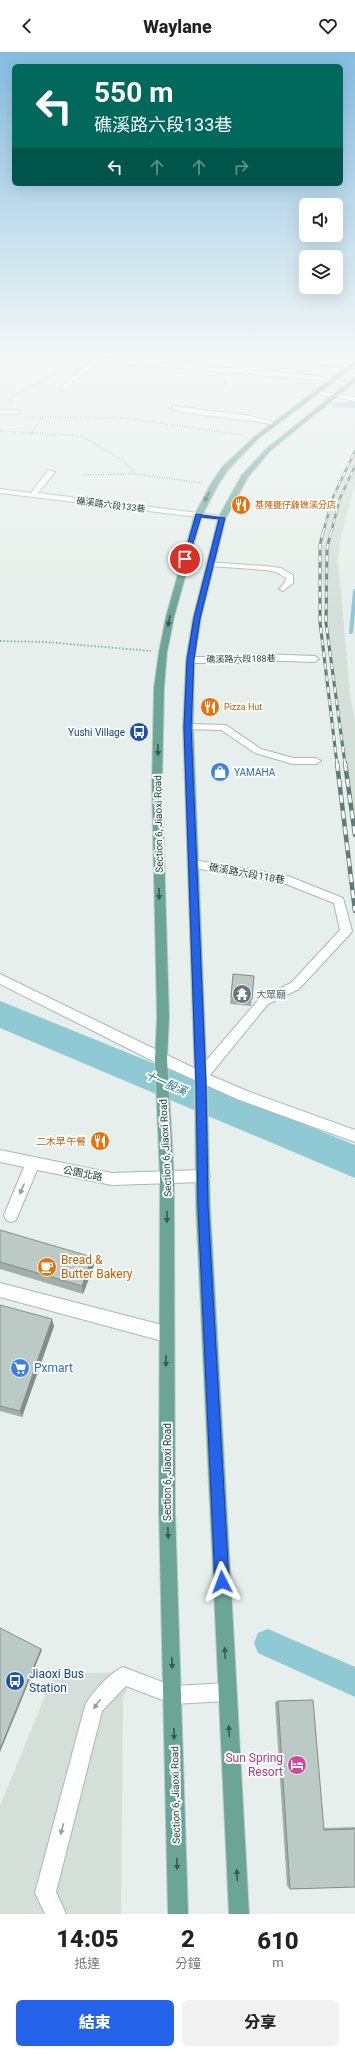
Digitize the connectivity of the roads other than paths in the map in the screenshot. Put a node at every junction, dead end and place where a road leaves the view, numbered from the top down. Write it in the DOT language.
graph roads {
  1 [pos="255,439"];
  2 [pos="281,439"];
  3 [pos="51,472"];
  4 [pos="0,491"];
  5 [pos="33,495"];
  6 [pos="198,516"];
  7 [pos="222,518"];
  8 [pos="210,564"];
  9 [pos="283,589"];
  10 [pos="315,659"];
  11 [pos="190,660"];
  12 [pos="188,727"];
  13 [pos="316,761"];
  14 [pos="193,864"];
  15 [pos="0,979"];
  16 [pos="162,1064"];
  17 [pos="201,1081"];
  18 [pos="355,1136"];
  19 [pos="0,1156"];
  20 [pos="33,1163"];
  21 [pos="203,1176"];
  22 [pos="167,1178"];
  23 [pos="11,1215"];
  24 [pos="0,1290"];
  25 [pos="166,1334"];
  26 [pos="227,1692"];
  27 [pos="173,1695"];
  28 [pos="56,1914"];
  29 [pos="178,1914"];
  30 [pos="239,1914"];
  1 -- 6 [label="main road, Section 6, Jiaoxi Road, one-way"];
  2 -- 7 [label="main road"];
  3 -- 5 [label="street"];
  4 -- 5 [label="street, 礁溪路六段133巷"];
  5 -- 6 [label="street, 礁溪路六段133巷"];
  6 -- 7 [label="street, 礁溪路六段133巷"];
  6 -- 16 [label="main road, Section 6, Jiaoxi Road, one-way"];
  7 -- 8 [label="main road"];
  8 -- 9 [label="street"];
  8 -- 11 [label="main road"];
  10 -- 11 [label="street, 礁溪路六段188巷"];
  11 -- 12 [label="main road"];
  12 -- 13 [label="street"];
  12 -- 14 [label="main road"];
  14 -- 17 [label="main road"];
  14 -- 17 [label="street, 礁溪路六段118巷"];
  15 -- 16 [label="street"];
  16 -- 17 [label="street"];
  16 -- 22 [label="main road, Section 6, Jiaoxi Road"];
  17 -- 18 [label="street"];
  17 -- 21 [label="main road"];
  19 -- 20 [label="street, 公園北路"];
  20 -- 22 [label="street, 公園北路"];
  20 -- 23 [label="street, one-way"];
  21 -- 22 [label="street, 公園北路"];
  26 -- 21 [label="main road, one-way"];
  22 -- 25 [label="main road, Section 6, Jiaoxi Road, one-way"];
  24 -- 25 [label="street"];
  25 -- 27 [label="main road, Section 6, Jiaoxi Road, one-way"];
  26 -- 27 [label="street"];
  30 -- 26 [label="main road, one-way"];
  27 -- 28 [label="street, one-way"];
  27 -- 29 [label="main road, Section 6, Jiaoxi Road, one-way"];
}
